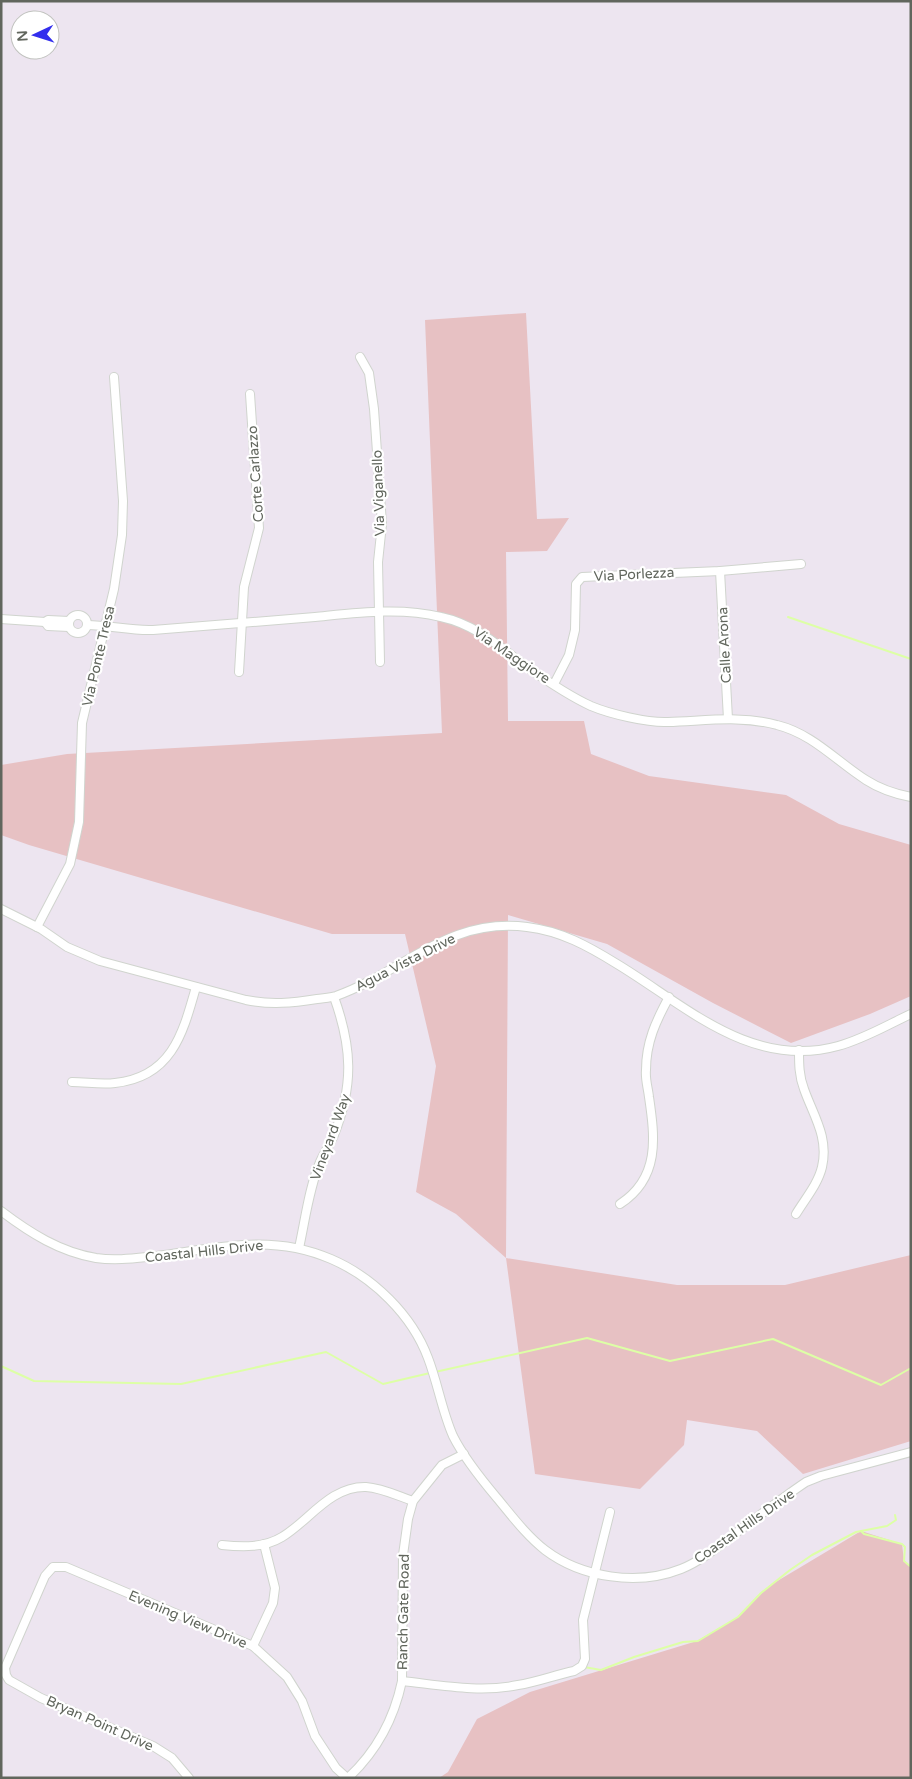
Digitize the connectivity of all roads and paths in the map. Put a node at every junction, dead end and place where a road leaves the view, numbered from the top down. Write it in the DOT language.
graph roads {
  1 [pos="360,357"];
  2 [pos="114,377"];
  3 [pos="250,394"];
  4 [pos="801,564"];
  5 [pos="720,571"];
  6 [pos="378,611"];
  7 [pos="1,619"];
  8 [pos="243,622"];
  9 [pos="69,624"];
  10 [pos="87,624"];
  11 [pos="106,625"];
  12 [pos="380,662"];
  13 [pos="239,672"];
  14 [pos="554,684"];
  15 [pos="728,719"];
  16 [pos="911,797"];
  17 [pos="1,909"];
  18 [pos="37,927"];
  19 [pos="196,987"];
  20 [pos="334,997"];
  21 [pos="669,997"];
  22 [pos="911,1014"];
  23 [pos="799,1050"];
  24 [pos="72,1082"];
  25 [pos="620,1204"];
  26 [pos="1,1211"];
  27 [pos="796,1214"];
  28 [pos="299,1248"];
  29 [pos="911,1452"];
  30 [pos="464,1454"];
  31 [pos="414,1501"];
  32 [pos="610,1512"];
  33 [pos="264,1544"];
  34 [pos="222,1546"];
  35 [pos="594,1573"];
  36 [pos="253,1646"];
  37 [pos="6,1675"];
  38 [pos="402,1681"];
  39 [pos="190,1778"];
  40 [pos="348,1778"];
  1 -- 6 [label="street, Via Viganello"];
  2 -- 11 [label="street, Via Ponte Tresa"];
  3 -- 8 [label="street, Corte Carlazzo"];
  4 -- 5 [label="street, Via Porlezza"];
  5 -- 14 [label="street, Via Porlezza"];
  5 -- 15 [label="street, Calle Arona"];
  6 -- 8 [label="street, Via Maggiore"];
  6 -- 12 [label="street, Via Viganello"];
  6 -- 14 [label="street, Via Maggiore"];
  7 -- 9 [label="street"];
  8 -- 11 [label="street, Via Maggiore"];
  8 -- 13 [label="street, Corte Carlazzo"];
  9 -- 10 [label="street"];
  9 -- 10 [label="street"];
  10 -- 11 [label="street, Via Maggiore"];
  11 -- 18 [label="street, Via Ponte Tresa"];
  14 -- 15 [label="street, Via Maggiore"];
  15 -- 16 [label="street, Via Maggiore"];
  17 -- 18 [label="street, Agua Vista Drive"];
  18 -- 19 [label="street, Agua Vista Drive"];
  19 -- 20 [label="street, Agua Vista Drive"];
  19 -- 24 [label="street"];
  20 -- 21 [label="street, Agua Vista Drive"];
  20 -- 28 [label="street, Vineyard Way"];
  21 -- 23 [label="street, Agua Vista Drive"];
  21 -- 25 [label="street"];
  22 -- 23 [label="street, Agua Vista Drive"];
  23 -- 27 [label="street"];
  26 -- 28 [label="street, Coastal Hills Drive"];
  28 -- 30 [label="street, Coastal Hills Drive"];
  29 -- 35 [label="street, Coastal Hills Drive"];
  30 -- 31 [label="street, Ranch Gate Road"];
  30 -- 35 [label="street, Coastal Hills Drive"];
  31 -- 33 [label="street"];
  31 -- 38 [label="street, Ranch Gate Road"];
  32 -- 35 [label="street"];
  33 -- 34 [label="street"];
  33 -- 36 [label="street"];
  35 -- 38 [label="street"];
  36 -- 37 [label="street, Evening View Drive"];
  36 -- 40 [label="street, Evening View Drive"];
  37 -- 39 [label="street, Bryan Point Drive"];
  38 -- 40 [label="street, Ranch Gate Road"];
}
